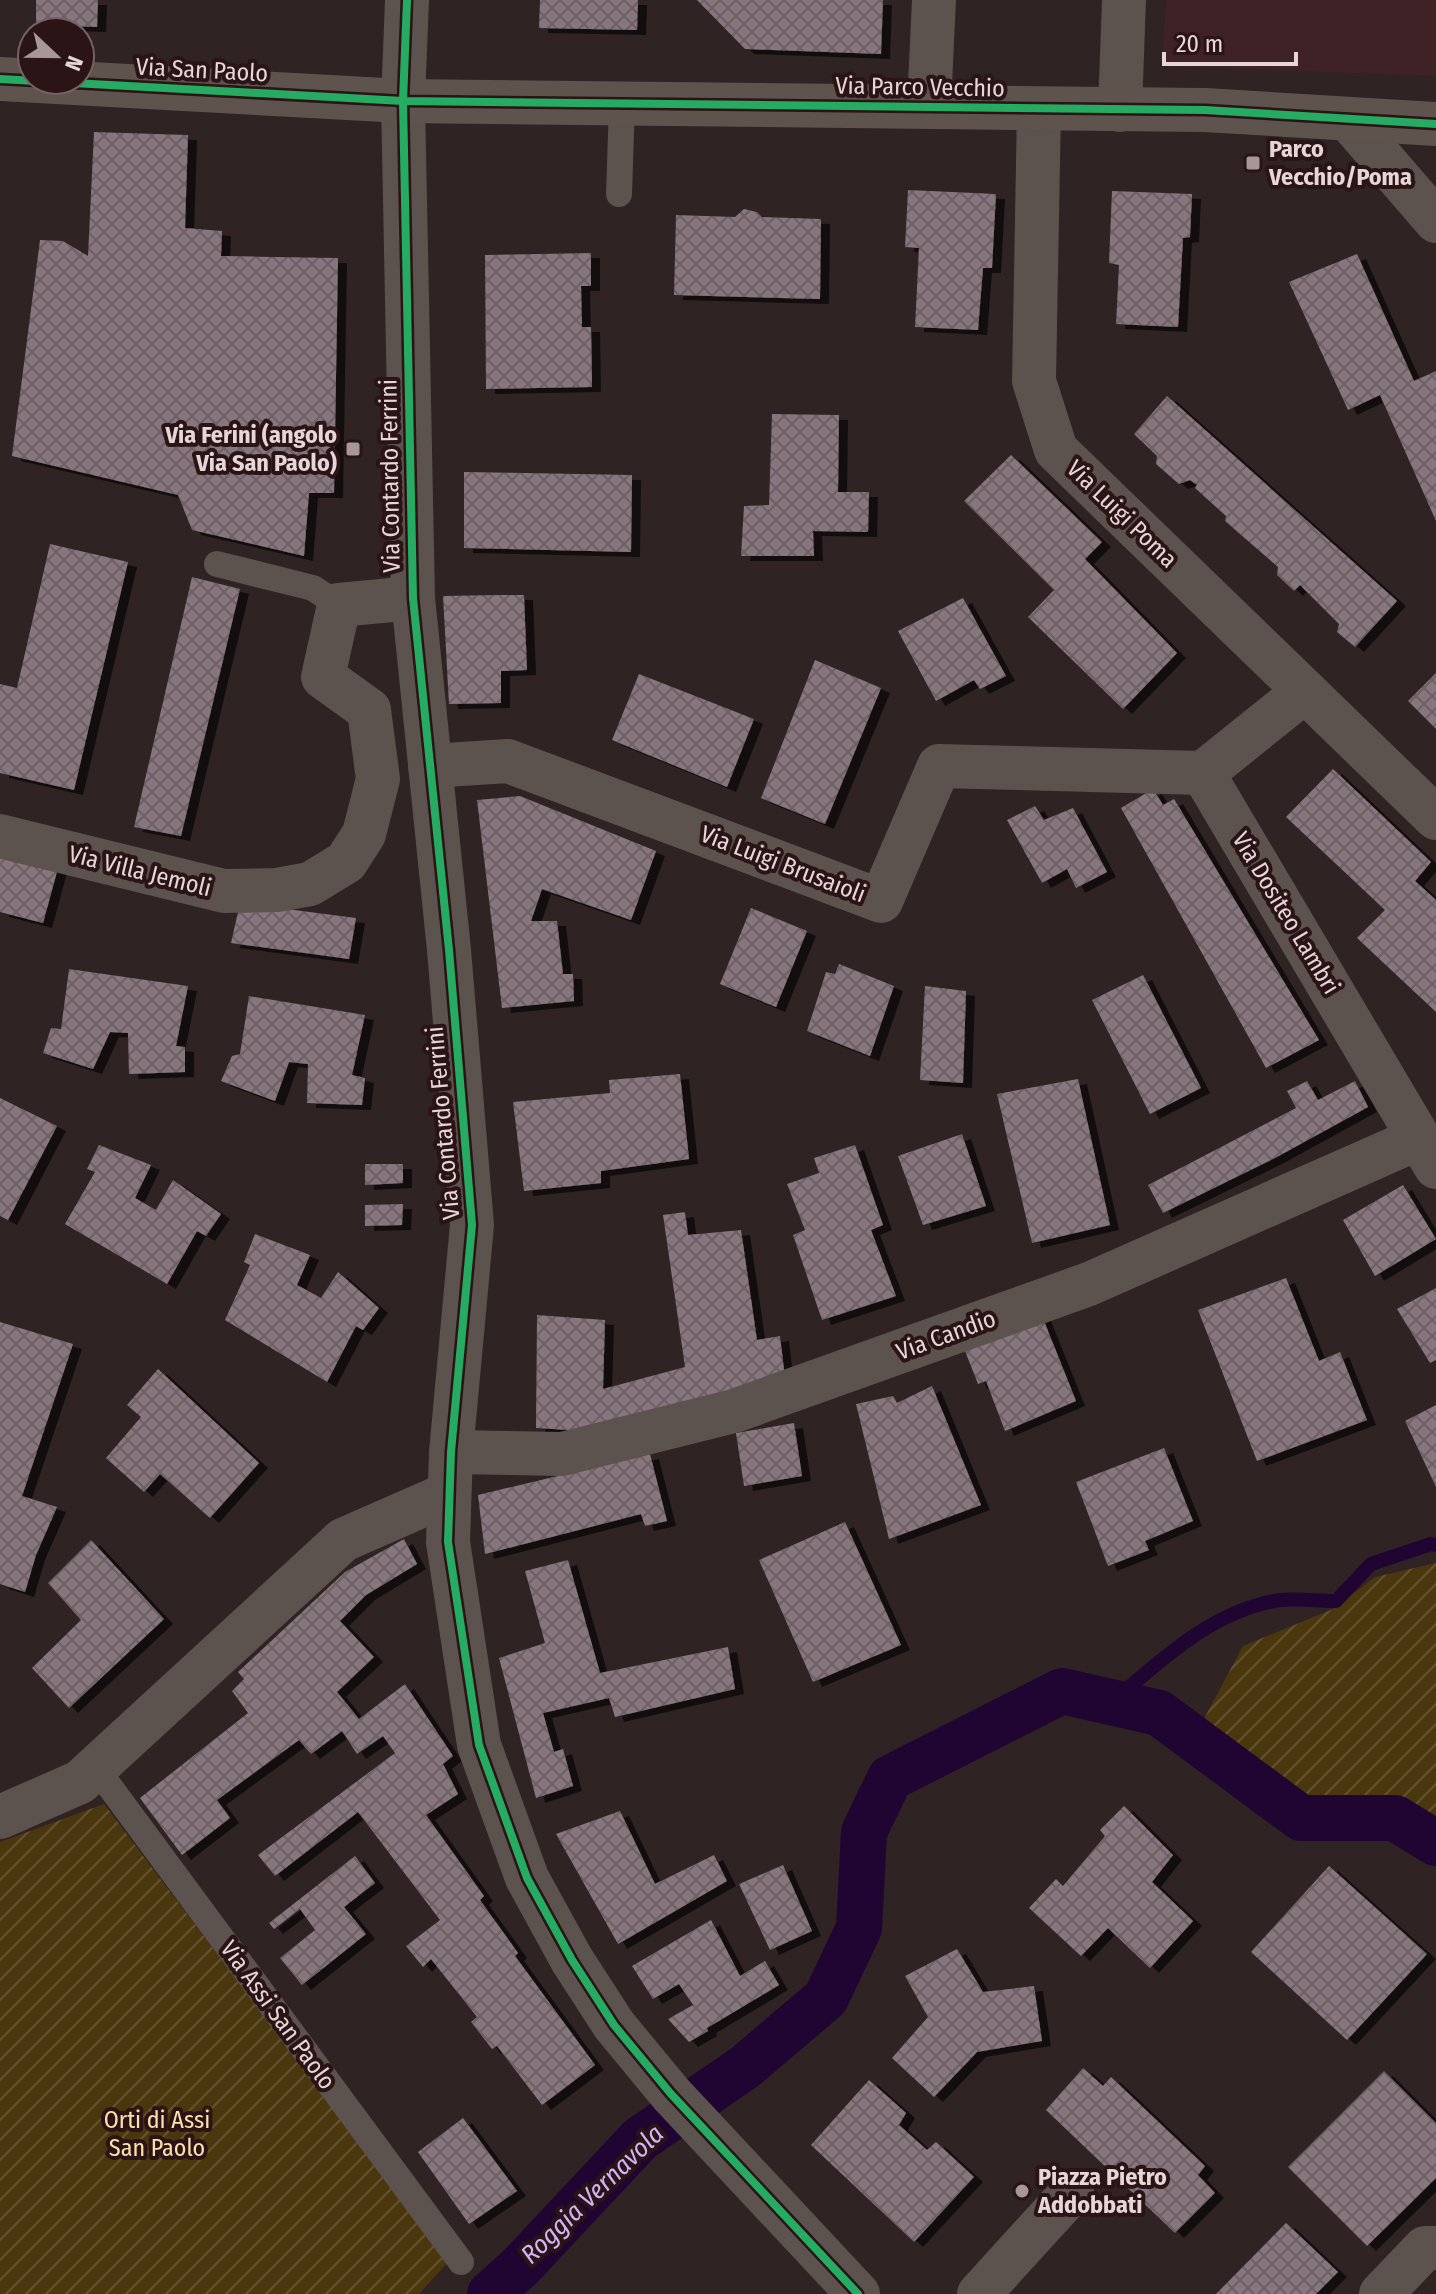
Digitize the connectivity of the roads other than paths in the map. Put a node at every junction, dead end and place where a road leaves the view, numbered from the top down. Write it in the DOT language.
graph roads {
  1 [pos="407,0"];
  2 [pos="934,0"];
  3 [pos="1124,0"];
  4 [pos="0,79"];
  5 [pos="403,101"];
  6 [pos="622,104"];
  7 [pos="929,106"];
  8 [pos="1039,109"];
  9 [pos="1120,110"];
  10 [pos="1348,119"];
  11 [pos="1436,124"];
  12 [pos="619,194"];
  13 [pos="1436,221"];
  14 [pos="217,564"];
  15 [pos="413,598"];
  16 [pos="339,605"];
  17 [pos="1305,691"];
  18 [pos="430,766"];
  19 [pos="1203,773"];
  20 [pos="1436,818"];
  21 [pos="0,836"];
  22 [pos="1428,1152"];
  23 [pos="450,1473"];
  24 [pos="96,1768"];
  25 [pos="0,1817"];
  26 [pos="1072,2192"];
  27 [pos="1436,2248"];
  28 [pos="461,2262"];
  29 [pos="858,2294"];
  30 [pos="979,2294"];
  31 [pos="1381,2294"];
  1 -- 5 [label="street, Via Contardo Ferrini"];
  2 -- 7 [label="street"];
  3 -- 9 [label="street"];
  4 -- 5 [label="street, Via San Paolo"];
  5 -- 6 [label="street, Via Parco Vecchio"];
  5 -- 15 [label="street, Via Contardo Ferrini"];
  6 -- 7 [label="street, Via Parco Vecchio"];
  6 -- 12 [label="lane"];
  7 -- 8 [label="street, Via Parco Vecchio"];
  8 -- 9 [label="street, Via Parco Vecchio"];
  8 -- 17 [label="street, Via Luigi Poma"];
  9 -- 10 [label="street, Via Parco Vecchio"];
  10 -- 11 [label="street, Via Parco Vecchio"];
  10 -- 13 [label="street"];
  14 -- 16 [label="lane"];
  15 -- 16 [label="street, Via Contardo Ferrini"];
  15 -- 18 [label="street, Via Contardo Ferrini"];
  16 -- 21 [label="street, Via Villa Jemoli"];
  17 -- 19 [label="street"];
  17 -- 20 [label="street, Via Luigi Poma"];
  18 -- 19 [label="street, Via Luigi Brusaioli"];
  18 -- 23 [label="street, Via Contardo Ferrini"];
  19 -- 22 [label="street, Via Dositeo Lambri"];
  22 -- 23 [label="street, Via Candio"];
  23 -- 24 [label="street"];
  23 -- 29 [label="street, Via Contardo Ferrini"];
  24 -- 25 [label="street"];
  24 -- 28 [label="lane, Via Assi San Paolo"];
  26 -- 30 [label="street"];
  27 -- 31 [label="street"];
}
